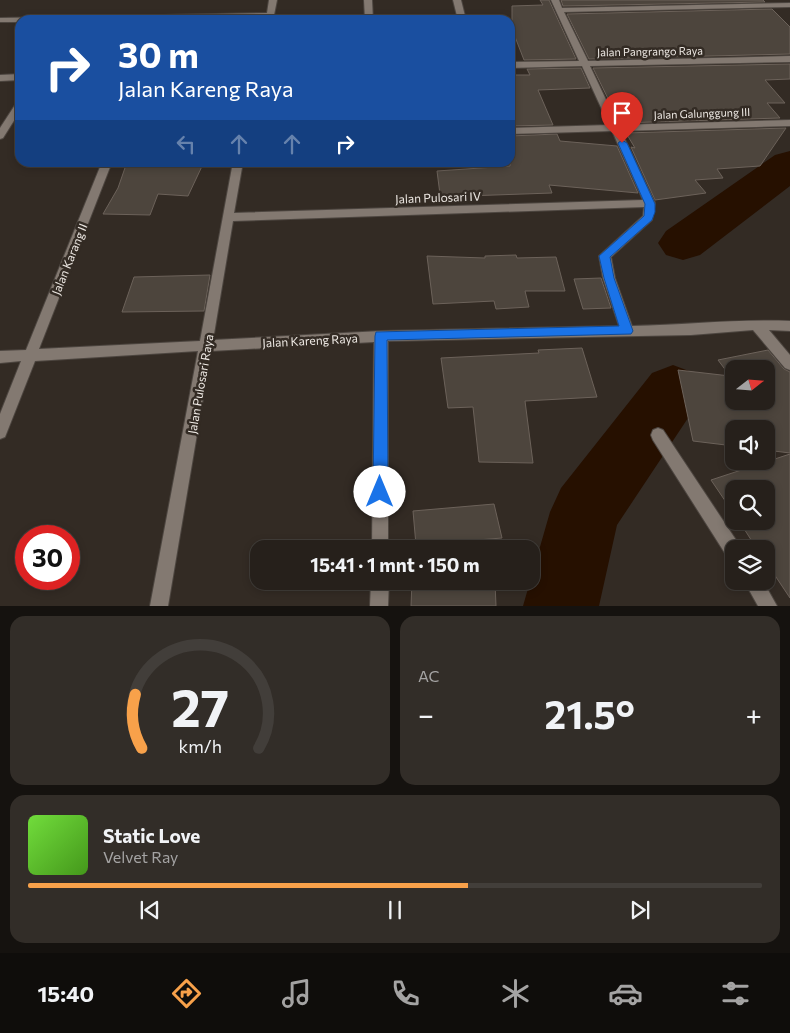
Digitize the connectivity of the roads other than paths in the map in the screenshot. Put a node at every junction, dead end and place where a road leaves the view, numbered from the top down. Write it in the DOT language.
graph roads {
  1 [pos="273,0"];
  2 [pos="368,0"];
  3 [pos="457,0"];
  4 [pos="555,0"];
  5 [pos="790,5"];
  6 [pos="560,10"];
  7 [pos="270,15"];
  8 [pos="369,15"];
  9 [pos="461,15"];
  10 [pos="0,20"];
  11 [pos="15,20"];
  12 [pos="790,59"];
  13 [pos="585,63"];
  14 [pos="515,65"];
  15 [pos="0,78"];
  16 [pos="15,78"];
  17 [pos="15,112"];
  18 [pos="790,123"];
  19 [pos="616,128"];
  20 [pos="515,131"];
  21 [pos="0,136"];
  22 [pos="106,167"];
  23 [pos="237,167"];
  24 [pos="650,204"];
  25 [pos="228,217"];
  26 [pos="756,325"];
  27 [pos="625,326"];
  28 [pos="790,326"];
  29 [pos="381,336"];
  30 [pos="207,345"];
  31 [pos="30,356"];
  32 [pos="0,357"];
  33 [pos="790,364"];
  34 [pos="0,432"];
  35 [pos="658,435"];
  36 [pos="380,540"];
  37 [pos="726,540"];
  38 [pos="380,590"];
  39 [pos="758,590"];
  40 [pos="159,606"];
  41 [pos="379,606"];
  42 [pos="768,606"];
  1 -- 7 [label="street"];
  2 -- 8 [label="street"];
  3 -- 9 [label="street"];
  4 -- 6 [label="street"];
  5 -- 6 [label="street"];
  6 -- 13 [label="street"];
  10 -- 11 [label="street"];
  12 -- 13 [label="street, Jalan Pangrango Raya"];
  13 -- 14 [label="street, Jalan Pangrango Raya"];
  13 -- 19 [label="street"];
  15 -- 16 [label="street"];
  17 -- 21 [label="street"];
  18 -- 19 [label="street, Jalan Galunggung III"];
  19 -- 20 [label="street, Jalan Galunggung III"];
  19 -- 24 [label="street"];
  22 -- 31 [label="street, Jalan Karang II"];
  23 -- 25 [label="street, Jalan Pulosari Raya"];
  24 -- 25 [label="street, Jalan Pulosari IV"];
  24 -- 27 [label="street"];
  25 -- 30 [label="street, Jalan Pulosari Raya"];
  26 -- 27 [label="street, Jalan Kareng Raya"];
  26 -- 28 [label="street, Jalan Kareng Raya"];
  26 -- 33 [label="street"];
  27 -- 29 [label="street, Jalan Kareng Raya"];
  29 -- 30 [label="street, Jalan Kareng Raya"];
  29 -- 36 [label="street"];
  30 -- 31 [label="street, Jalan Kareng Raya"];
  30 -- 40 [label="street, Jalan Pulosari Raya"];
  31 -- 32 [label="street, Jalan Kareng Raya"];
  31 -- 34 [label="street, Jalan Karang II"];
  35 -- 37 [label="street"];
  38 -- 41 [label="street"];
  39 -- 42 [label="street"];
}
